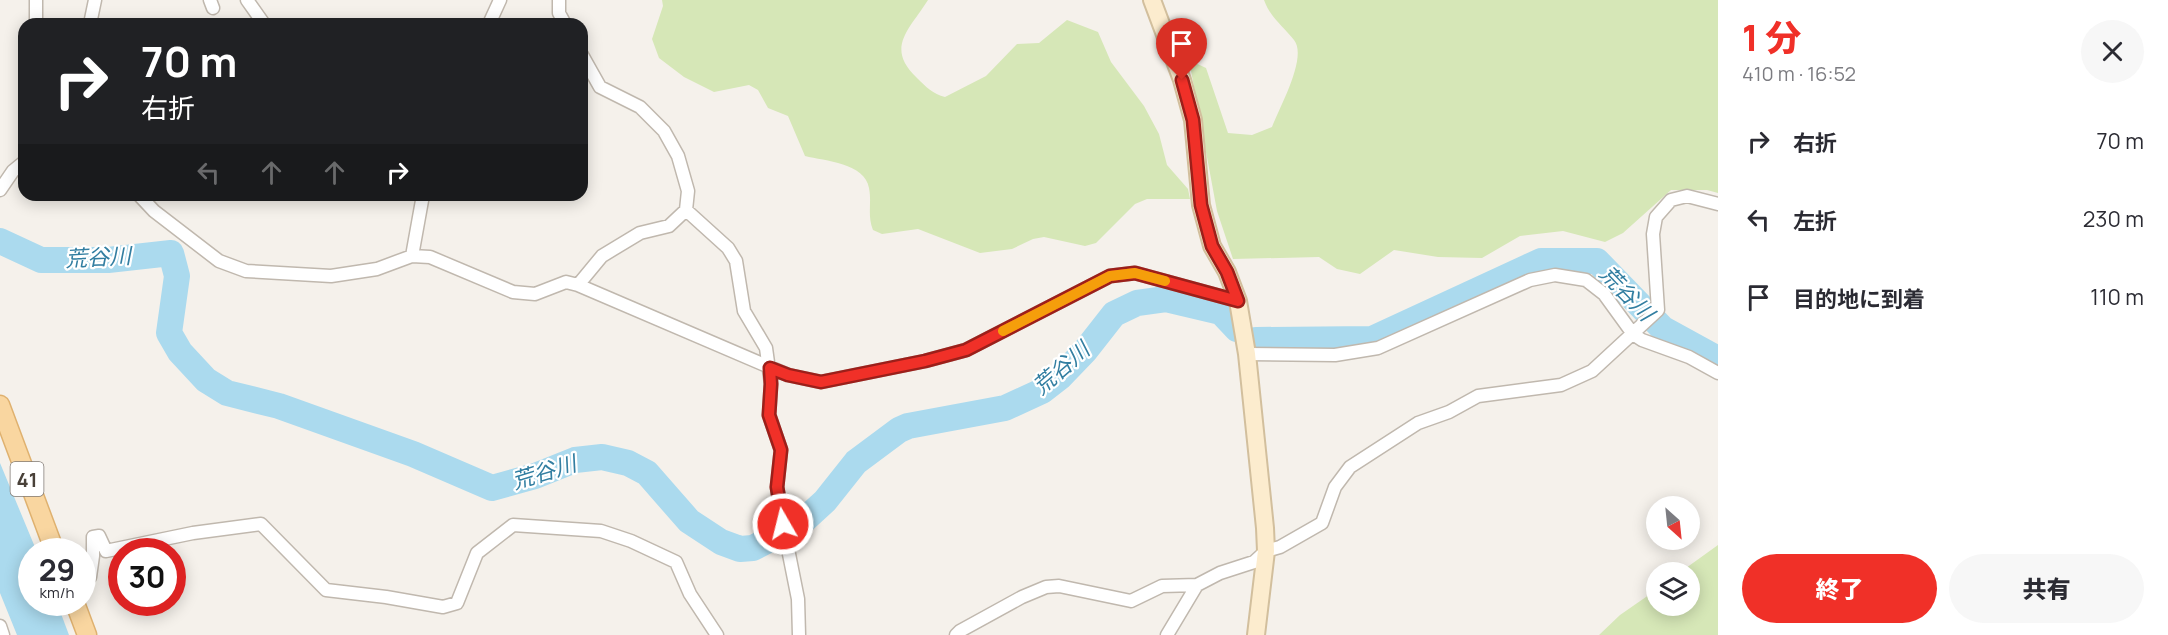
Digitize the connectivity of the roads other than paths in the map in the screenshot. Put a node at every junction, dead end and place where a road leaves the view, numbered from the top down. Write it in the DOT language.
graph roads {
  1 [pos="36,0"];
  2 [pos="95,0"];
  3 [pos="247,0"];
  4 [pos="500,0"];
  5 [pos="559,0"];
  6 [pos="1152,0"];
  7 [pos="36,18"];
  8 [pos="91,18"];
  9 [pos="260,18"];
  10 [pos="492,18"];
  11 [pos="562,18"];
  12 [pos="588,66"];
  13 [pos="18,167"];
  14 [pos="0,189"];
  15 [pos="145,201"];
  16 [pos="422,201"];
  17 [pos="1718,204"];
  18 [pos="686,210"];
  19 [pos="412,256"];
  20 [pos="578,285"];
  21 [pos="1238,301"];
  22 [pos="1636,331"];
  23 [pos="1247,354"];
  24 [pos="770,368"];
  25 [pos="1718,373"];
  26 [pos="0,405"];
  27 [pos="50,538"];
  28 [pos="93,538"];
  29 [pos="1266,551"];
  30 [pos="1197,585"];
  31 [pos="80,616"];
  32 [pos="0,627"];
  33 [pos="3,635"];
  34 [pos="87,635"];
  35 [pos="717,635"];
  36 [pos="799,635"];
  37 [pos="956,635"];
  38 [pos="1167,635"];
  39 [pos="1256,635"];
  1 -- 7 [label="street"];
  2 -- 8 [label="street"];
  3 -- 9 [label="street"];
  4 -- 10 [label="street"];
  5 -- 11 [label="street"];
  6 -- 21 [label="street"];
  12 -- 18 [label="street"];
  13 -- 14 [label="street"];
  15 -- 19 [label="street"];
  16 -- 19 [label="street"];
  17 -- 22 [label="street"];
  18 -- 20 [label="street"];
  18 -- 24 [label="street"];
  19 -- 20 [label="street"];
  20 -- 24 [label="street"];
  21 -- 23 [label="street"];
  21 -- 24 [label="street"];
  22 -- 23 [label="street"];
  22 -- 25 [label="street"];
  22 -- 29 [label="street"];
  23 -- 29 [label="street"];
  24 -- 36 [label="street"];
  26 -- 27 [label="main road, 41"];
  28 -- 35 [label="street"];
  29 -- 30 [label="street"];
  29 -- 39 [label="street"];
  30 -- 37 [label="street"];
  30 -- 38 [label="street"];
  31 -- 34 [label="main road"];
  32 -- 33 [label="street"];
}
